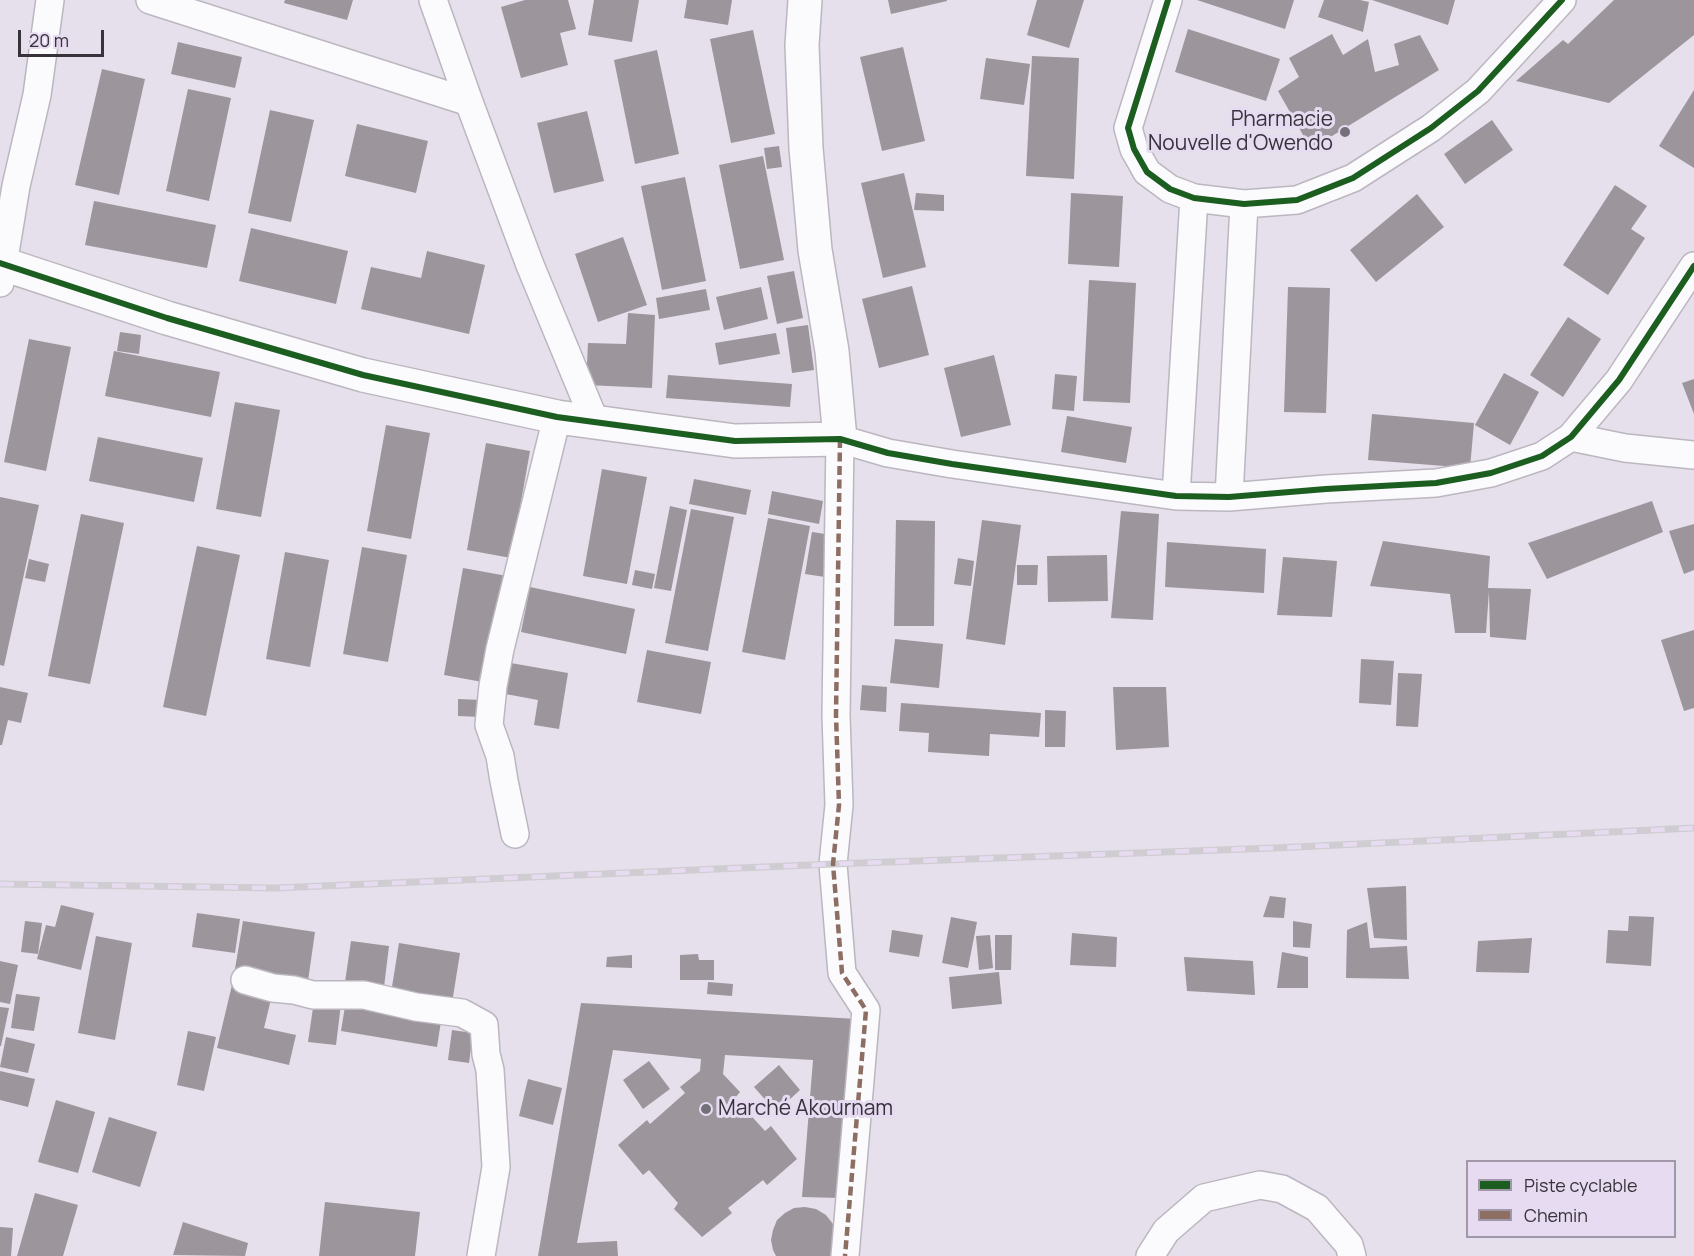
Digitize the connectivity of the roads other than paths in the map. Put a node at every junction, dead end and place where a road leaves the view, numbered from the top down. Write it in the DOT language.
graph roads {
  1 [pos="50,0"];
  2 [pos="150,0"];
  3 [pos="433,0"];
  4 [pos="805,0"];
  5 [pos="1168,0"];
  6 [pos="1562,0"];
  7 [pos="469,102"];
  8 [pos="1194,198"];
  9 [pos="1244,204"];
  10 [pos="1694,266"];
  11 [pos="1,270"];
  12 [pos="557,417"];
  13 [pos="595,422"];
  14 [pos="1571,437"];
  15 [pos="840,439"];
  16 [pos="1694,455"];
  17 [pos="1176,496"];
  18 [pos="1229,497"];
  19 [pos="515,834"];
  20 [pos="245,980"];
  21 [pos="481,1256"];
  22 [pos="845,1256"];
  23 [pos="1149,1256"];
  24 [pos="1352,1256"];
  1 -- 11 [label="street"];
  2 -- 7 [label="street"];
  3 -- 7 [label="street"];
  4 -- 15 [label="street"];
  5 -- 8 [label="street"];
  6 -- 9 [label="street"];
  7 -- 13 [label="street"];
  8 -- 9 [label="street"];
  8 -- 17 [label="street"];
  9 -- 18 [label="street"];
  10 -- 14 [label="street"];
  11 -- 12 [label="street"];
  12 -- 13 [label="street"];
  12 -- 19 [label="street"];
  13 -- 15 [label="street"];
  14 -- 16 [label="street"];
  14 -- 18 [label="street"];
  15 -- 17 [label="street"];
  15 -- 22 [label="street"];
  17 -- 18 [label="street"];
  20 -- 21 [label="street"];
  23 -- 24 [label="street"];
}
